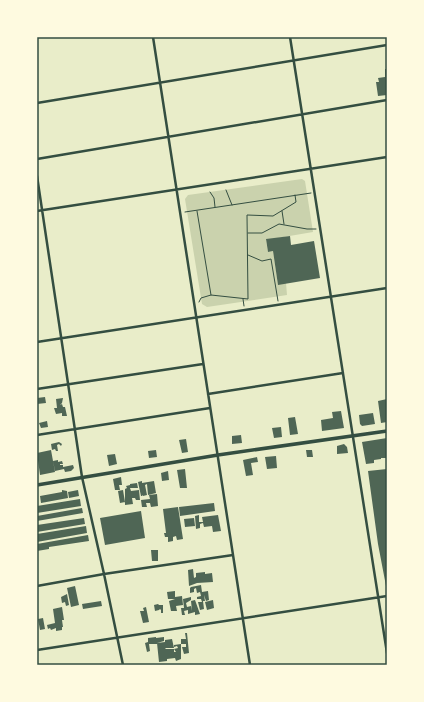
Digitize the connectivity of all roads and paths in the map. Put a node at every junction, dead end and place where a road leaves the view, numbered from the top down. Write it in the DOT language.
graph roads {
  1 [pos="153,37"];
  2 [pos="290,37"];
  3 [pos="387,46"];
  4 [pos="294,61"];
  5 [pos="160,83"];
  6 [pos="387,100"];
  7 [pos="37,103"];
  8 [pos="303,114"];
  9 [pos="168,136"];
  10 [pos="387,156"];
  11 [pos="37,159"];
  12 [pos="311,169"];
  13 [pos="37,176"];
  14 [pos="176,190"];
  15 [pos="226,190"];
  16 [pos="210,192"];
  17 [pos="315,192"];
  18 [pos="295,195"];
  19 [pos="232,205"];
  20 [pos="215,208"];
  21 [pos="42,210"];
  22 [pos="197,210"];
  23 [pos="37,211"];
  24 [pos="282,211"];
  25 [pos="179,213"];
  26 [pos="284,224"];
  27 [pos="321,228"];
  28 [pos="247,233"];
  29 [pos="247,254"];
  30 [pos="387,288"];
  31 [pos="211,295"];
  32 [pos="332,296"];
  33 [pos="242,299"];
  34 [pos="279,305"];
  35 [pos="195,309"];
  36 [pos="245,310"];
  37 [pos="196,318"];
  38 [pos="62,338"];
  39 [pos="37,342"];
  40 [pos="204,364"];
  41 [pos="343,373"];
  42 [pos="68,385"];
  43 [pos="37,390"];
  44 [pos="208,394"];
  45 [pos="210,408"];
  46 [pos="75,429"];
  47 [pos="387,430"];
  48 [pos="37,435"];
  49 [pos="354,435"];
  50 [pos="218,455"];
  51 [pos="82,477"];
  52 [pos="37,485"];
  53 [pos="233,555"];
  54 [pos="104,574"];
  55 [pos="37,586"];
  56 [pos="387,596"];
  57 [pos="378,597"];
  58 [pos="243,617"];
  59 [pos="116,637"];
  60 [pos="37,650"];
  61 [pos="387,653"];
  62 [pos="123,665"];
  63 [pos="250,665"];
  1 -- 5 [label="street"];
  2 -- 4 [label="street"];
  3 -- 4 [label="street"];
  4 -- 5 [label="street"];
  4 -- 8 [label="street"];
  5 -- 7 [label="street"];
  5 -- 9 [label="street"];
  6 -- 8 [label="street"];
  8 -- 9 [label="street"];
  8 -- 12 [label="street"];
  9 -- 11 [label="street"];
  9 -- 14 [label="street"];
  10 -- 12 [label="street"];
  12 -- 14 [label="street"];
  12 -- 17 [label="street"];
  13 -- 21 [label="street"];
  14 -- 21 [label="street"];
  14 -- 25 [label="street"];
  15 -- 19 [label="path"];
  16 -- 20 [label="path"];
  17 -- 18 [label="path"];
  17 -- 27 [label="street"];
  18 -- 19 [label="path"];
  18 -- 24 [label="path"];
  19 -- 20 [label="path"];
  20 -- 22 [label="path"];
  21 -- 23 [label="street"];
  21 -- 38 [label="street"];
  22 -- 25 [label="path"];
  22 -- 31 [label="path"];
  24 -- 26 [label="path"];
  24 -- 28 [label="path"];
  25 -- 35 [label="street"];
  26 -- 27 [label="path"];
  26 -- 28 [label="path"];
  27 -- 32 [label="street"];
  28 -- 29 [label="path"];
  29 -- 33 [label="path"];
  29 -- 34 [label="path"];
  30 -- 32 [label="street"];
  31 -- 33 [label="path"];
  31 -- 35 [label="path"];
  32 -- 34 [label="street"];
  32 -- 41 [label="street"];
  33 -- 36 [label="path"];
  34 -- 36 [label="street"];
  35 -- 37 [label="street"];
  36 -- 37 [label="street"];
  37 -- 38 [label="street"];
  37 -- 40 [label="street"];
  38 -- 39 [label="street"];
  38 -- 42 [label="street"];
  40 -- 42 [label="street"];
  40 -- 44 [label="street"];
  41 -- 44 [label="street"];
  41 -- 49 [label="street"];
  42 -- 43 [label="street"];
  42 -- 46 [label="street"];
  44 -- 45 [label="street"];
  45 -- 46 [label="street"];
  45 -- 50 [label="street"];
  46 -- 48 [label="street"];
  46 -- 51 [label="street"];
  47 -- 49 [label="main road"];
  49 -- 50 [label="main road"];
  49 -- 57 [label="street"];
  50 -- 51 [label="main road"];
  50 -- 53 [label="street"];
  51 -- 52 [label="main road"];
  51 -- 54 [label="street"];
  53 -- 54 [label="street"];
  53 -- 58 [label="street"];
  54 -- 55 [label="street"];
  54 -- 59 [label="street"];
  56 -- 57 [label="street"];
  57 -- 58 [label="street"];
  57 -- 61 [label="street"];
  58 -- 59 [label="street"];
  58 -- 63 [label="street"];
  59 -- 60 [label="street"];
  59 -- 62 [label="street"];
}
